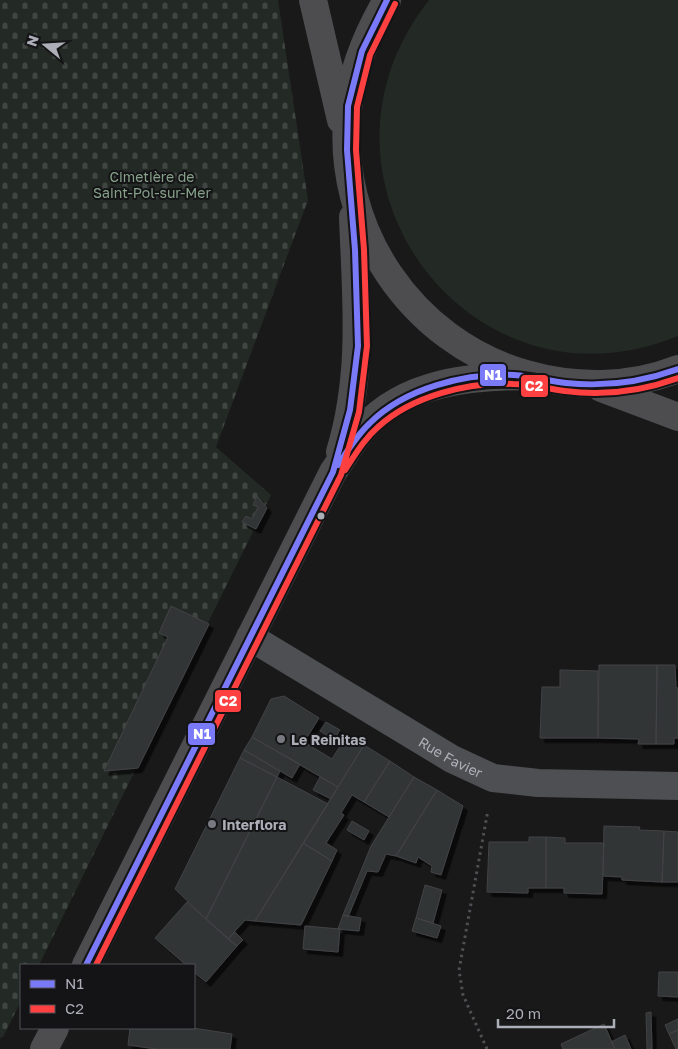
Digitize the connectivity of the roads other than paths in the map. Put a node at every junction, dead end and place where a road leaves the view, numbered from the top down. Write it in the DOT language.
graph roads {
  1 [pos="313,0"];
  2 [pos="387,0"];
  3 [pos="347,144"];
  4 [pos="352,190"];
  5 [pos="678,369"];
  6 [pos="531,376"];
  7 [pos="590,384"];
  8 [pos="678,417"];
  9 [pos="333,472"];
  10 [pos="250,637"];
  11 [pos="678,786"];
  12 [pos="86,964"];
  13 [pos="54,1029"];
  14 [pos="44,1049"];
  1 -- 3 [label="street"];
  2 -- 3 [label="street"];
  3 -- 4 [label="street"];
  4 -- 6 [label="street"];
  4 -- 9 [label="street"];
  5 -- 7 [label="street"];
  6 -- 7 [label="street"];
  6 -- 9 [label="street"];
  7 -- 8 [label="street"];
  9 -- 10 [label="street"];
  10 -- 11 [label="street, Rue Favier"];
  10 -- 12 [label="street"];
  13 -- 14 [label="street"];
}
